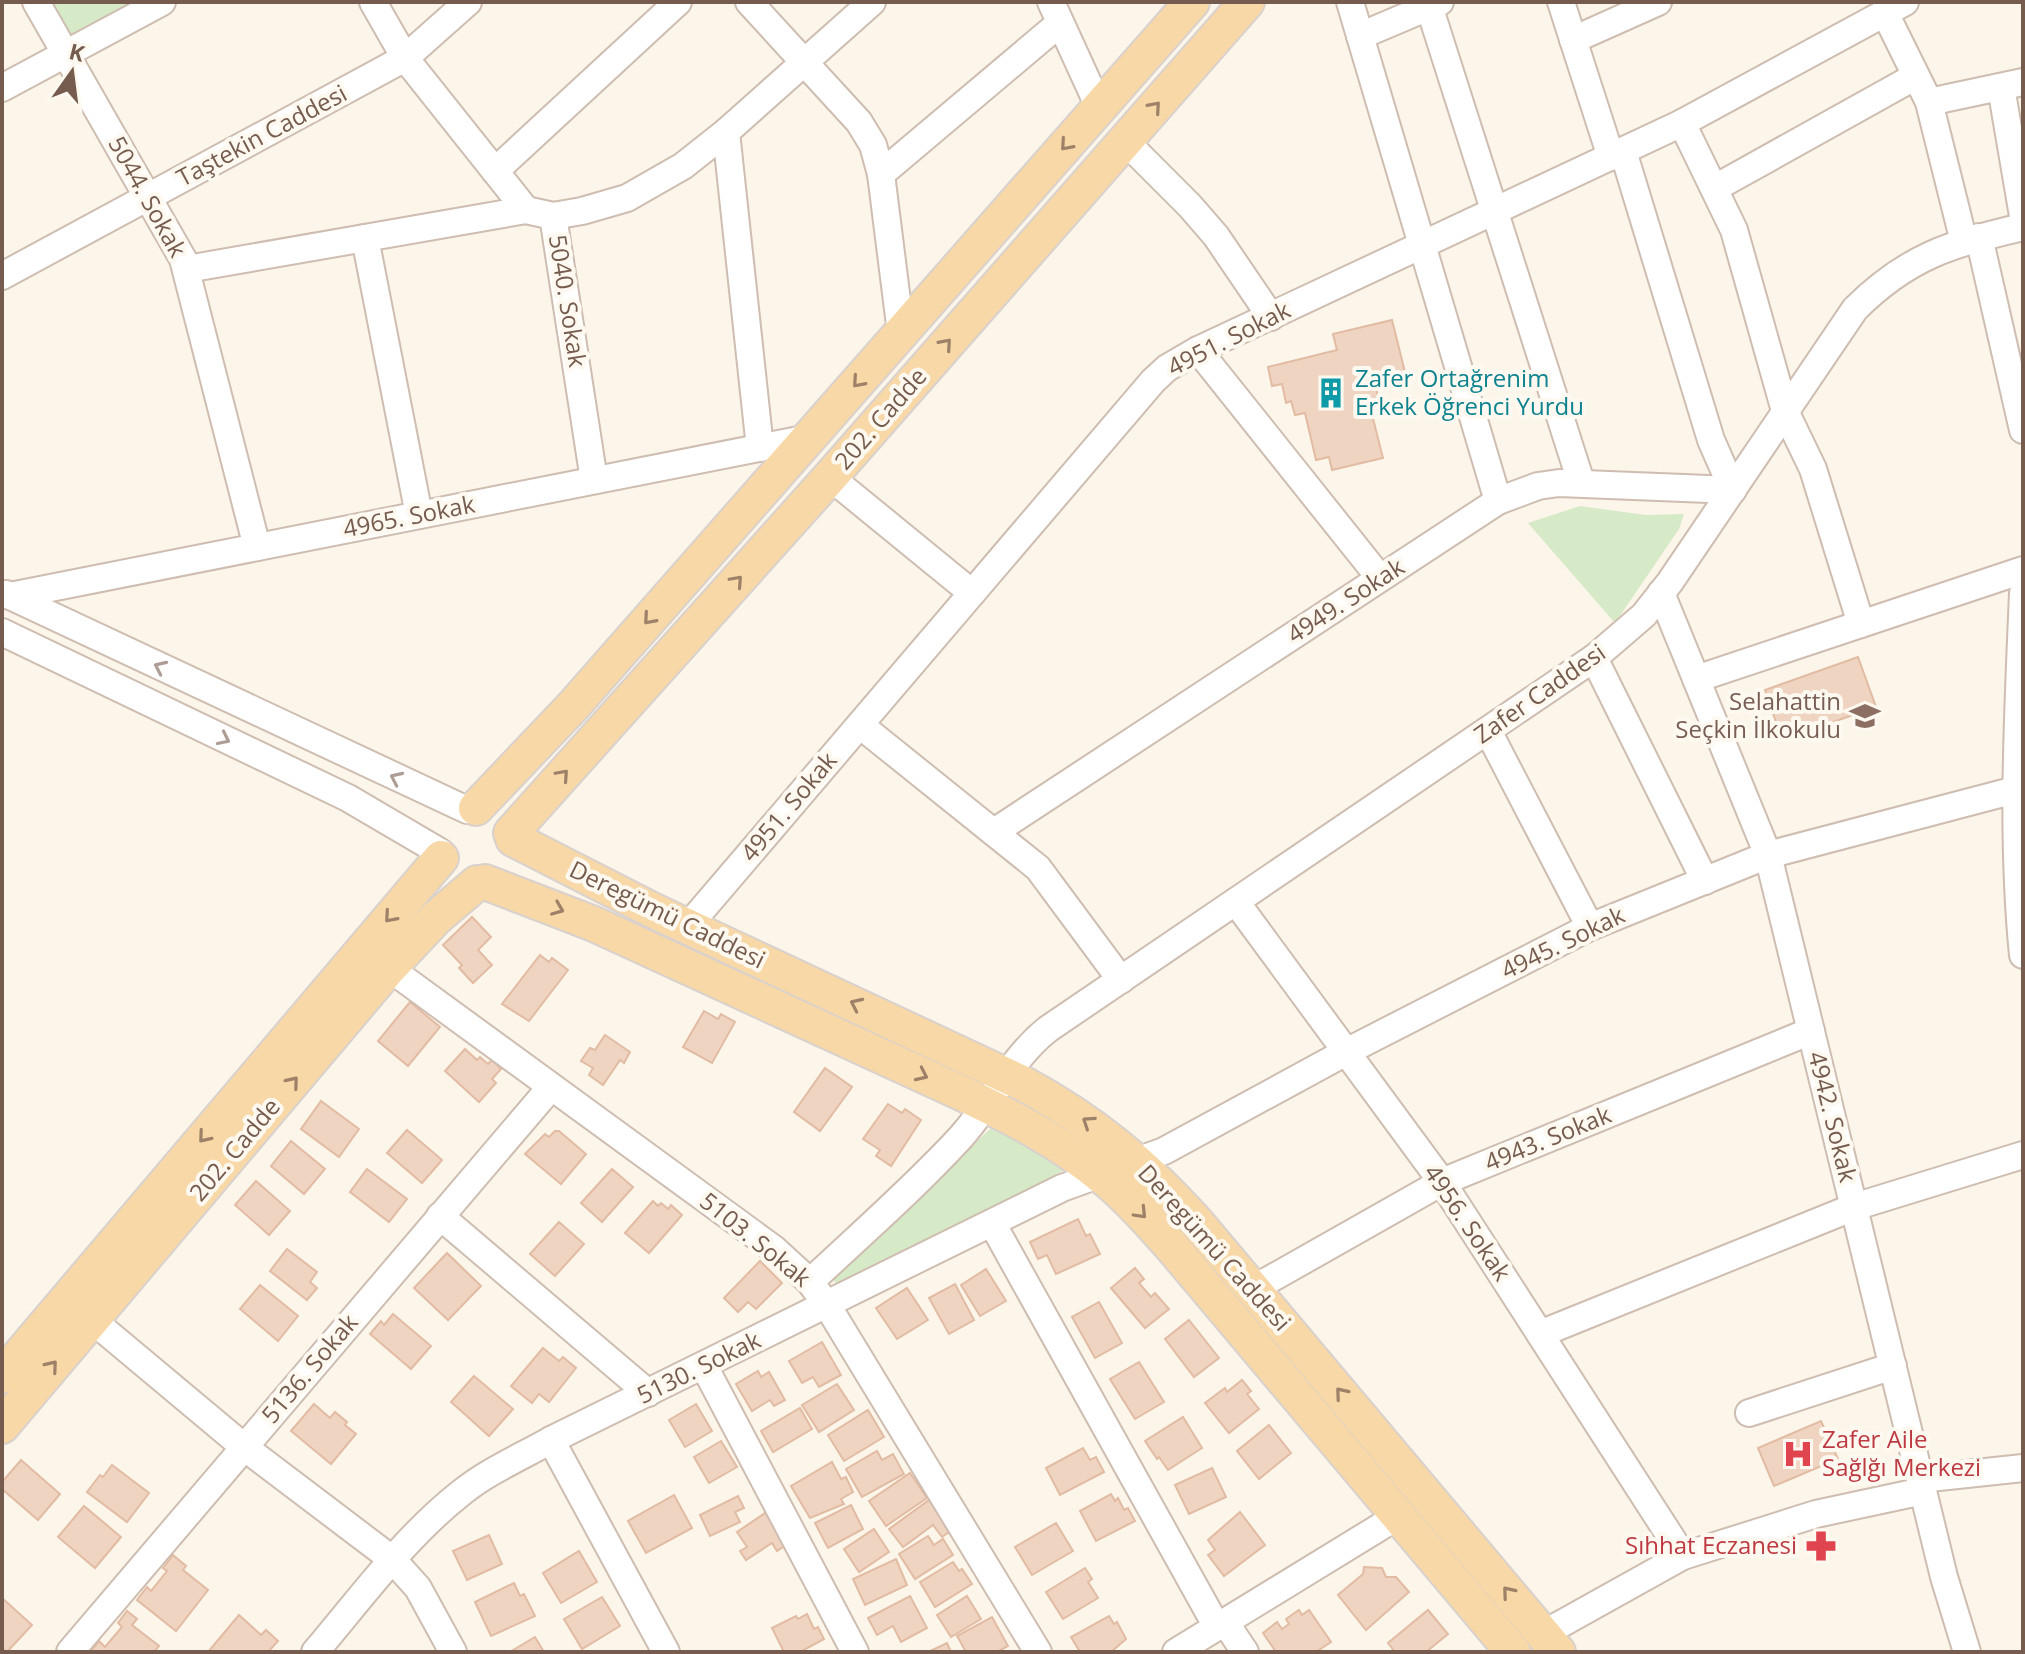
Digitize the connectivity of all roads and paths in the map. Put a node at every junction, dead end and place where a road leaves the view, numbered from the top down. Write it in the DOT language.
graph roads {
  1 [pos="36,2"];
  2 [pos="162,2"];
  3 [pos="373,2"];
  4 [pos="468,2"];
  5 [pos="678,2"];
  6 [pos="749,2"];
  7 [pos="872,2"];
  8 [pos="1192,2"];
  9 [pos="1247,2"];
  10 [pos="1350,2"];
  11 [pos="1561,2"];
  12 [pos="1658,2"];
  13 [pos="1434,4"];
  14 [pos="1895,8"];
  15 [pos="1056,12"];
  16 [pos="1360,36"];
  17 [pos="1573,40"];
  18 [pos="66,54"];
  19 [pos="405,58"];
  20 [pos="805,62"];
  21 [pos="1916,76"];
  22 [pos="2012,84"];
  23 [pos="2,88"];
  24 [pos="1929,102"];
  25 [pos="1099,107"];
  26 [pos="1682,123"];
  27 [pos="726,132"];
  28 [pos="1125,141"];
  29 [pos="1617,154"];
  30 [pos="495,171"];
  31 [pos="881,174"];
  32 [pos="1715,188"];
  33 [pos="149,197"];
  34 [pos="526,210"];
  35 [pos="1495,212"];
  36 [pos="553,216"];
  37 [pos="2023,216"];
  38 [pos="2023,227"];
  39 [pos="365,238"];
  40 [pos="1972,239"];
  41 [pos="1423,247"];
  42 [pos="187,269"];
  43 [pos="2,276"];
  44 [pos="1271,317"];
  45 [pos="901,333"];
  46 [pos="1198,350"];
  47 [pos="1785,411"];
  48 [pos="2023,430"];
  49 [pos="809,438"];
  50 [pos="760,448"];
  51 [pos="830,477"];
  52 [pos="594,480"];
  53 [pos="1581,482"];
  54 [pos="1733,490"];
  55 [pos="1498,501"];
  56 [pos="419,515"];
  57 [pos="257,547"];
  58 [pos="2023,570"];
  59 [pos="1380,578"];
  60 [pos="972,593"];
  61 [pos="1661,593"];
  62 [pos="2023,593"];
  63 [pos="6,594"];
  64 [pos="1861,624"];
  65 [pos="2,632"];
  66 [pos="1594,658"];
  67 [pos="1696,679"];
  68 [pos="860,725"];
  69 [pos="1488,731"];
  70 [pos="2015,790"];
  71 [pos="471,809"];
  72 [pos="994,832"];
  73 [pos="512,836"];
  74 [pos="440,855"];
  75 [pos="1768,855"];
  76 [pos="1705,881"];
  77 [pos="481,882"];
  78 [pos="1236,902"];
  79 [pos="2021,919"];
  80 [pos="688,926"];
  81 [pos="1590,927"];
  82 [pos="2023,955"];
  83 [pos="389,968"];
  84 [pos="1121,980"];
  85 [pos="1811,1031"];
  86 [pos="1346,1052"];
  87 [pos="1006,1075"];
  88 [pos="551,1087"];
  89 [pos="988,1105"];
  90 [pos="2023,1155"];
  91 [pos="1138,1162"];
  92 [pos="1098,1173"];
  93 [pos="1442,1182"];
  94 [pos="1854,1207"];
  95 [pos="440,1216"];
  96 [pos="992,1223"];
  97 [pos="810,1282"];
  98 [pos="1253,1289"];
  99 [pos="827,1305"];
  100 [pos="79,1309"];
  101 [pos="1540,1334"];
  102 [pos="704,1366"];
  103 [pos="1893,1366"];
  104 [pos="2,1376"];
  105 [pos="648,1393"];
  106 [pos="1749,1413"];
  107 [pos="2,1426"];
  108 [pos="551,1440"];
  109 [pos="244,1447"];
  110 [pos="2023,1468"];
  111 [pos="1922,1485"];
  112 [pos="1398,1516"];
  113 [pos="1683,1556"];
  114 [pos="393,1560"];
  115 [pos="1221,1625"];
  116 [pos="1551,1643"];
  117 [pos="70,1652"];
  118 [pos="315,1652"];
  119 [pos="453,1652"];
  120 [pos="666,1652"];
  121 [pos="855,1652"];
  122 [pos="1038,1652"];
  123 [pos="1176,1652"];
  124 [pos="1245,1652"];
  125 [pos="1513,1652"];
  126 [pos="1967,1652"];
  1 -- 18 [label="street, 5044. Sokak"];
  2 -- 18 [label="street"];
  3 -- 19 [label="street, 5040. Sokak"];
  4 -- 19 [label="street, Taştekin Caddesi"];
  5 -- 30 [label="street"];
  6 -- 20 [label="street"];
  7 -- 20 [label="street"];
  8 -- 25 [label="main road, 202. Cadde"];
  28 -- 9 [label="main road, 202. Cadde, one-way"];
  10 -- 16 [label="street"];
  11 -- 17 [label="street"];
  12 -- 17 [label="street"];
  13 -- 16 [label="street"];
  13 -- 35 [label="street"];
  14 -- 21 [label="street"];
  14 -- 26 [label="street, 4951. Sokak"];
  15 -- 25 [label="street"];
  15 -- 31 [label="street"];
  16 -- 41 [label="street"];
  17 -- 29 [label="street"];
  18 -- 23 [label="street"];
  18 -- 33 [label="street, 5044. Sokak"];
  19 -- 30 [label="street, 5040. Sokak"];
  19 -- 33 [label="street, Taştekin Caddesi"];
  20 -- 27 [label="street"];
  20 -- 31 [label="street"];
  21 -- 24 [label="street"];
  21 -- 32 [label="street"];
  22 -- 24 [label="street"];
  22 -- 37 [label="street"];
  24 -- 40 [label="street"];
  25 -- 45 [label="main road, 202. Cadde, one-way"];
  26 -- 29 [label="street, 4951. Sokak"];
  26 -- 32 [label="street"];
  27 -- 36 [label="street"];
  27 -- 50 [label="street"];
  28 -- 44 [label="street"];
  51 -- 28 [label="main road, 202. Cadde, one-way"];
  29 -- 35 [label="street, 4951. Sokak"];
  29 -- 54 [label="street"];
  30 -- 34 [label="street, 5040. Sokak"];
  31 -- 45 [label="street"];
  32 -- 47 [label="street"];
  33 -- 42 [label="street, 5044. Sokak"];
  33 -- 43 [label="street, Taştekin Caddesi"];
  34 -- 36 [label="street, 5040. Sokak"];
  34 -- 39 [label="street"];
  35 -- 41 [label="street, 4951. Sokak"];
  35 -- 53 [label="street"];
  36 -- 52 [label="street, 5040. Sokak"];
  38 -- 40 [label="street, Zafer Caddesi"];
  39 -- 42 [label="street"];
  39 -- 56 [label="street"];
  40 -- 47 [label="street, Zafer Caddesi"];
  40 -- 48 [label="street"];
  41 -- 44 [label="street, 4951. Sokak"];
  41 -- 55 [label="street"];
  42 -- 57 [label="street, 5044. Sokak"];
  44 -- 46 [label="street, 4951. Sokak"];
  45 -- 49 [label="main road, 202. Cadde, one-way"];
  46 -- 59 [label="street"];
  46 -- 60 [label="street, 4951. Sokak"];
  47 -- 54 [label="street, Zafer Caddesi"];
  47 -- 64 [label="street"];
  49 -- 50 [label="street, 4965. Sokak"];
  49 -- 71 [label="main road, 202. Cadde, one-way"];
  50 -- 52 [label="street, 4965. Sokak"];
  51 -- 60 [label="street"];
  73 -- 51 [label="main road, 202. Cadde, one-way"];
  52 -- 56 [label="street, 4965. Sokak"];
  53 -- 54 [label="street, 4949. Sokak"];
  53 -- 55 [label="street, 4949. Sokak"];
  54 -- 61 [label="street, Zafer Caddesi"];
  55 -- 59 [label="street, 4949. Sokak"];
  56 -- 57 [label="street, 4965. Sokak"];
  57 -- 63 [label="street, 4965. Sokak"];
  58 -- 64 [label="street"];
  59 -- 72 [label="street, 4949. Sokak"];
  60 -- 68 [label="street, 4951. Sokak"];
  61 -- 66 [label="street, Zafer Caddesi"];
  61 -- 67 [label="street, 4942. Sokak"];
  62 -- 70 [label="street"];
  71 -- 63 [label="street, one-way"];
  64 -- 67 [label="street"];
  65 -- 74 [label="street, one-way"];
  66 -- 69 [label="street, Zafer Caddesi"];
  66 -- 76 [label="street"];
  67 -- 75 [label="street, 4942. Sokak"];
  68 -- 72 [label="street"];
  68 -- 80 [label="street, 4951. Sokak"];
  69 -- 78 [label="street, Zafer Caddesi"];
  69 -- 81 [label="street"];
  70 -- 75 [label="street, 4945. Sokak"];
  70 -- 79 [label="street"];
  71 -- 73 [label="main road"];
  71 -- 74 [label="main road"];
  72 -- 84 [label="street"];
  73 -- 77 [label="main road"];
  73 -- 80 [label="main road, Deregümü Caddesi"];
  74 -- 77 [label="main road"];
  74 -- 100 [label="main road, 202. Cadde, one-way"];
  75 -- 76 [label="street, 4945. Sokak"];
  75 -- 85 [label="street, 4942. Sokak"];
  76 -- 81 [label="street, 4945. Sokak"];
  77 -- 83 [label="main road, 202. Cadde"];
  77 -- 89 [label="main road, Deregümü Caddesi, one-way"];
  78 -- 84 [label="street, Zafer Caddesi"];
  78 -- 86 [label="street, 4956. Sokak"];
  79 -- 82 [label="street"];
  87 -- 80 [label="main road, Deregümü Caddesi, one-way"];
  81 -- 86 [label="street, 4945. Sokak"];
  83 -- 88 [label="street, 5103. Sokak"];
  100 -- 83 [label="main road, 202. Cadde, one-way"];
  84 -- 87 [label="street, Zafer Caddesi"];
  85 -- 93 [label="street, 4943. Sokak"];
  85 -- 94 [label="street, 4942. Sokak"];
  86 -- 91 [label="street, 4945. Sokak"];
  86 -- 93 [label="street, 4956. Sokak"];
  87 -- 89 [label="street, Zafer Caddesi"];
  91 -- 87 [label="main road, Deregümü Caddesi, one-way"];
  88 -- 95 [label="street, 5136. Sokak"];
  88 -- 97 [label="street, 5103. Sokak"];
  89 -- 92 [label="main road, Deregümü Caddesi"];
  89 -- 97 [label="street, Zafer Caddesi"];
  90 -- 94 [label="street"];
  91 -- 92 [label="street, 5130. Sokak"];
  91 -- 98 [label="main road, Deregümü Caddesi"];
  92 -- 96 [label="street, 5130. Sokak"];
  92 -- 112 [label="main road, Deregümü Caddesi, one-way"];
  93 -- 98 [label="street, 4943. Sokak"];
  93 -- 101 [label="street, 4956. Sokak"];
  94 -- 101 [label="street"];
  94 -- 103 [label="street, 4942. Sokak"];
  95 -- 105 [label="street"];
  95 -- 109 [label="street, 5136. Sokak"];
  96 -- 99 [label="street, 5130. Sokak"];
  96 -- 115 [label="street"];
  97 -- 99 [label="street, 5103. Sokak"];
  116 -- 98 [label="main road, Deregümü Caddesi, one-way"];
  99 -- 102 [label="street, 5130. Sokak"];
  99 -- 122 [label="street, 5103. Sokak"];
  100 -- 104 [label="main road, 202. Cadde"];
  107 -- 100 [label="main road, 202. Cadde, one-way"];
  100 -- 109 [label="street"];
  101 -- 113 [label="street, 4956. Sokak"];
  102 -- 105 [label="street, 5130. Sokak"];
  102 -- 121 [label="street"];
  103 -- 106 [label="street"];
  103 -- 111 [label="street, 4942. Sokak"];
  105 -- 108 [label="street, 5130. Sokak"];
  108 -- 114 [label="street, 5130. Sokak"];
  108 -- 120 [label="street"];
  109 -- 114 [label="street"];
  109 -- 117 [label="street, 5136. Sokak"];
  110 -- 111 [label="street"];
  111 -- 113 [label="street"];
  111 -- 126 [label="street, 4942. Sokak"];
  112 -- 115 [label="street"];
  112 -- 125 [label="main road, Deregümü Caddesi"];
  113 -- 116 [label="street"];
  114 -- 118 [label="street, 5130. Sokak"];
  114 -- 119 [label="street"];
  115 -- 123 [label="street"];
  115 -- 124 [label="street"];
}
